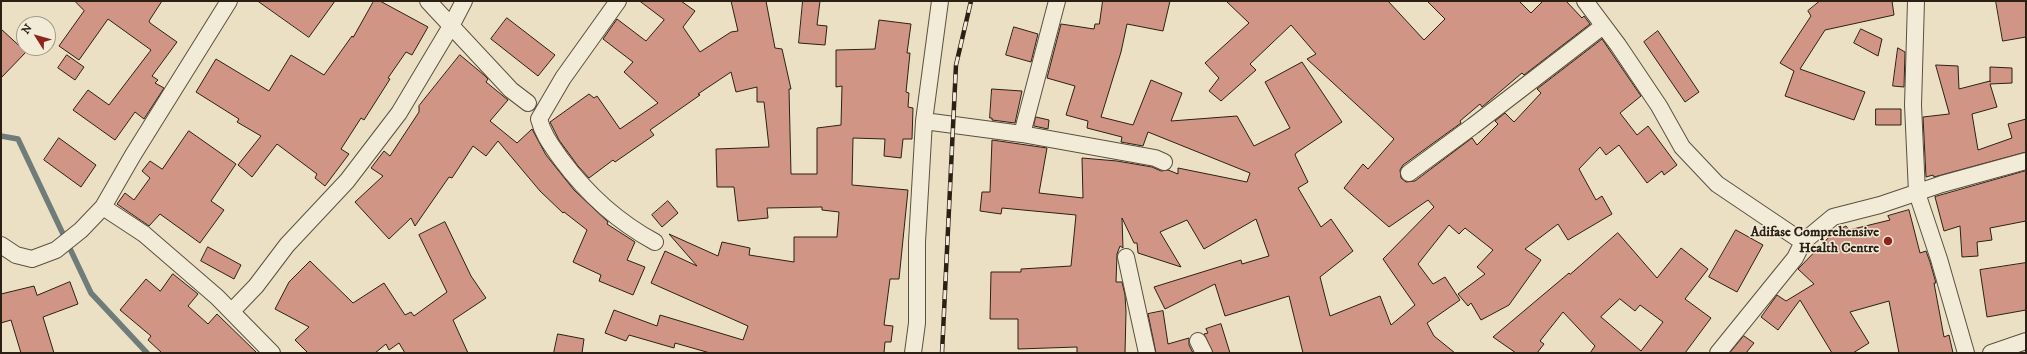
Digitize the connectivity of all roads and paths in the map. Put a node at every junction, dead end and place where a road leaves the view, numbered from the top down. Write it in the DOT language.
graph roads {
  1 [pos="229,1"];
  2 [pos="428,1"];
  3 [pos="464,1"];
  4 [pos="618,1"];
  5 [pos="940,1"];
  6 [pos="1057,1"];
  7 [pos="1584,1"];
  8 [pos="1916,1"];
  9 [pos="452,26"];
  10 [pos="1603,26"];
  11 [pos="528,102"];
  12 [pos="924,121"];
  13 [pos="1022,134"];
  14 [pos="2026,161"];
  15 [pos="1164,162"];
  16 [pos="1409,173"];
  17 [pos="1917,193"];
  18 [pos="103,207"];
  19 [pos="655,242"];
  20 [pos="1803,242"];
  21 [pos="1,245"];
  22 [pos="1126,257"];
  23 [pos="232,311"];
  24 [pos="2026,341"];
  25 [pos="272,353"];
  26 [pos="913,353"];
  27 [pos="1147,353"];
  28 [pos="1718,353"];
  29 [pos="1966,353"];
  30 [pos="1991,353"];
  1 -- 18 [label="street"];
  2 -- 9 [label="street"];
  3 -- 9 [label="street"];
  4 -- 19 [label="street"];
  5 -- 12 [label="street"];
  6 -- 13 [label="street"];
  7 -- 10 [label="street"];
  8 -- 17 [label="street"];
  9 -- 11 [label="street"];
  9 -- 23 [label="street"];
  10 -- 16 [label="street"];
  10 -- 20 [label="street"];
  12 -- 13 [label="street"];
  12 -- 26 [label="street"];
  13 -- 15 [label="street"];
  14 -- 17 [label="street"];
  17 -- 20 [label="street"];
  17 -- 29 [label="street"];
  18 -- 21 [label="street"];
  18 -- 23 [label="street"];
  20 -- 28 [label="street"];
  22 -- 27 [label="street"];
  23 -- 25 [label="street"];
  24 -- 30 [label="street"];
}
